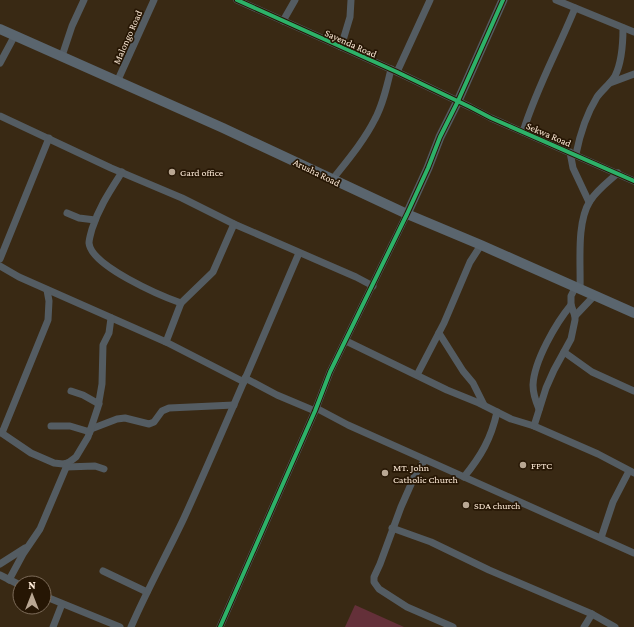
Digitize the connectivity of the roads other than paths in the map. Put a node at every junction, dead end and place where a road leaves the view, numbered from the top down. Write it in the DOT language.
graph roads {
  1 [pos="84,0"];
  2 [pos="154,0"];
  3 [pos="237,0"];
  4 [pos="295,0"];
  5 [pos="351,0"];
  6 [pos="430,0"];
  7 [pos="503,0"];
  8 [pos="556,0"];
  9 [pos="575,8"];
  10 [pos="283,21"];
  11 [pos="623,28"];
  12 [pos="0,29"];
  13 [pos="634,32"];
  14 [pos="15,35"];
  15 [pos="341,47"];
  16 [pos="62,56"];
  17 [pos="0,64"];
  18 [pos="394,71"];
  19 [pos="634,74"];
  20 [pos="117,82"];
  21 [pos="609,84"];
  22 [pos="458,101"];
  23 [pos="0,116"];
  24 [pos="523,132"];
  25 [pos="49,138"];
  26 [pos="573,153"];
  27 [pos="122,172"];
  28 [pos="618,173"];
  29 [pos="332,180"];
  30 [pos="634,180"];
  31 [pos="589,202"];
  32 [pos="67,213"];
  33 [pos="407,214"];
  34 [pos="95,220"];
  35 [pos="234,224"];
  36 [pos="481,245"];
  37 [pos="299,253"];
  38 [pos="0,259"];
  39 [pos="0,266"];
  40 [pos="373,286"];
  41 [pos="578,289"];
  42 [pos="47,290"];
  43 [pos="594,296"];
  44 [pos="181,303"];
  45 [pos="571,305"];
  46 [pos="634,313"];
  47 [pos="575,316"];
  48 [pos="111,318"];
  49 [pos="439,333"];
  50 [pos="346,341"];
  51 [pos="166,342"];
  52 [pos="564,352"];
  53 [pos="417,375"];
  54 [pos="245,380"];
  55 [pos="71,391"];
  56 [pos="634,392"];
  57 [pos="99,404"];
  58 [pos="234,405"];
  59 [pos="484,406"];
  60 [pos="539,409"];
  61 [pos="315,410"];
  62 [pos="497,412"];
  63 [pos="51,426"];
  64 [pos="534,426"];
  65 [pos="90,431"];
  66 [pos="1,432"];
  67 [pos="425,460"];
  68 [pos="67,465"];
  69 [pos="104,469"];
  70 [pos="632,472"];
  71 [pos="464,477"];
  72 [pos="392,528"];
  73 [pos="601,538"];
  74 [pos="29,546"];
  75 [pos="634,553"];
  76 [pos="0,564"];
  77 [pos="103,571"];
  78 [pos="0,575"];
  79 [pos="10,580"];
  80 [pos="147,592"];
  81 [pos="52,600"];
  82 [pos="62,604"];
  83 [pos="592,614"];
  84 [pos="53,627"];
  85 [pos="120,627"];
  86 [pos="131,627"];
  87 [pos="220,627"];
  88 [pos="453,627"];
  89 [pos="584,627"];
  90 [pos="615,627"];
  1 -- 16 [label="street"];
  2 -- 20 [label="street, Malongo Road"];
  3 -- 10 [label="street, Sayenda Road"];
  4 -- 10 [label="street"];
  5 -- 15 [label="street"];
  6 -- 18 [label="street"];
  7 -- 22 [label="street"];
  8 -- 9 [label="street"];
  9 -- 11 [label="street"];
  9 -- 24 [label="street"];
  10 -- 15 [label="street, Sayenda Road"];
  11 -- 13 [label="street"];
  11 -- 21 [label="street"];
  12 -- 14 [label="main road, Arusha Road"];
  14 -- 16 [label="main road, Arusha Road"];
  14 -- 17 [label="street"];
  15 -- 18 [label="street, Sayenda Road"];
  16 -- 20 [label="main road, Arusha Road"];
  18 -- 22 [label="street, Sayenda Road"];
  18 -- 29 [label="street"];
  19 -- 21 [label="street"];
  20 -- 29 [label="main road, Arusha Road"];
  21 -- 26 [label="street"];
  22 -- 24 [label="street, Sekwa Road"];
  22 -- 33 [label="street"];
  23 -- 25 [label="street"];
  24 -- 26 [label="street, Sekwa Road"];
  25 -- 27 [label="street"];
  25 -- 38 [label="street"];
  26 -- 28 [label="street, Sekwa Road"];
  26 -- 31 [label="street"];
  27 -- 34 [label="street"];
  27 -- 35 [label="street"];
  28 -- 30 [label="street, Sekwa Road"];
  28 -- 31 [label="street"];
  29 -- 33 [label="main road, Arusha Road"];
  31 -- 41 [label="street"];
  32 -- 34 [label="street"];
  33 -- 36 [label="main road, Arusha Road"];
  33 -- 40 [label="street"];
  34 -- 44 [label="street"];
  35 -- 37 [label="street"];
  35 -- 44 [label="street"];
  36 -- 41 [label="main road, Arusha Road"];
  36 -- 49 [label="street"];
  37 -- 40 [label="street"];
  37 -- 54 [label="street"];
  39 -- 42 [label="street"];
  40 -- 50 [label="street"];
  41 -- 43 [label="main road, Arusha Road"];
  41 -- 45 [label="street"];
  42 -- 48 [label="street"];
  42 -- 66 [label="street"];
  43 -- 46 [label="main road, Arusha Road"];
  43 -- 47 [label="street"];
  44 -- 51 [label="street"];
  45 -- 47 [label="street"];
  45 -- 60 [label="street"];
  47 -- 52 [label="street"];
  48 -- 51 [label="street"];
  48 -- 57 [label="street"];
  49 -- 53 [label="street"];
  49 -- 59 [label="street"];
  50 -- 53 [label="street"];
  50 -- 61 [label="street"];
  51 -- 54 [label="street"];
  52 -- 56 [label="street"];
  52 -- 60 [label="street"];
  53 -- 59 [label="street"];
  54 -- 58 [label="street"];
  54 -- 61 [label="street"];
  55 -- 57 [label="street"];
  57 -- 65 [label="street"];
  58 -- 65 [label="street"];
  58 -- 80 [label="street"];
  59 -- 62 [label="street"];
  60 -- 64 [label="street"];
  61 -- 67 [label="street"];
  61 -- 87 [label="street"];
  62 -- 64 [label="street"];
  62 -- 71 [label="street"];
  63 -- 65 [label="street"];
  64 -- 70 [label="street"];
  65 -- 68 [label="street"];
  66 -- 68 [label="street"];
  67 -- 71 [label="street"];
  67 -- 72 [label="street"];
  68 -- 69 [label="street"];
  68 -- 74 [label="street"];
  70 -- 73 [label="street"];
  71 -- 73 [label="street"];
  72 -- 83 [label="street"];
  72 -- 88 [label="street"];
  73 -- 75 [label="street"];
  74 -- 76 [label="street"];
  74 -- 79 [label="street"];
  77 -- 80 [label="street"];
  78 -- 79 [label="street"];
  80 -- 86 [label="street"];
  81 -- 82 [label="street"];
  82 -- 84 [label="street"];
  82 -- 85 [label="street"];
  83 -- 89 [label="street"];
  83 -- 90 [label="street"];
}
